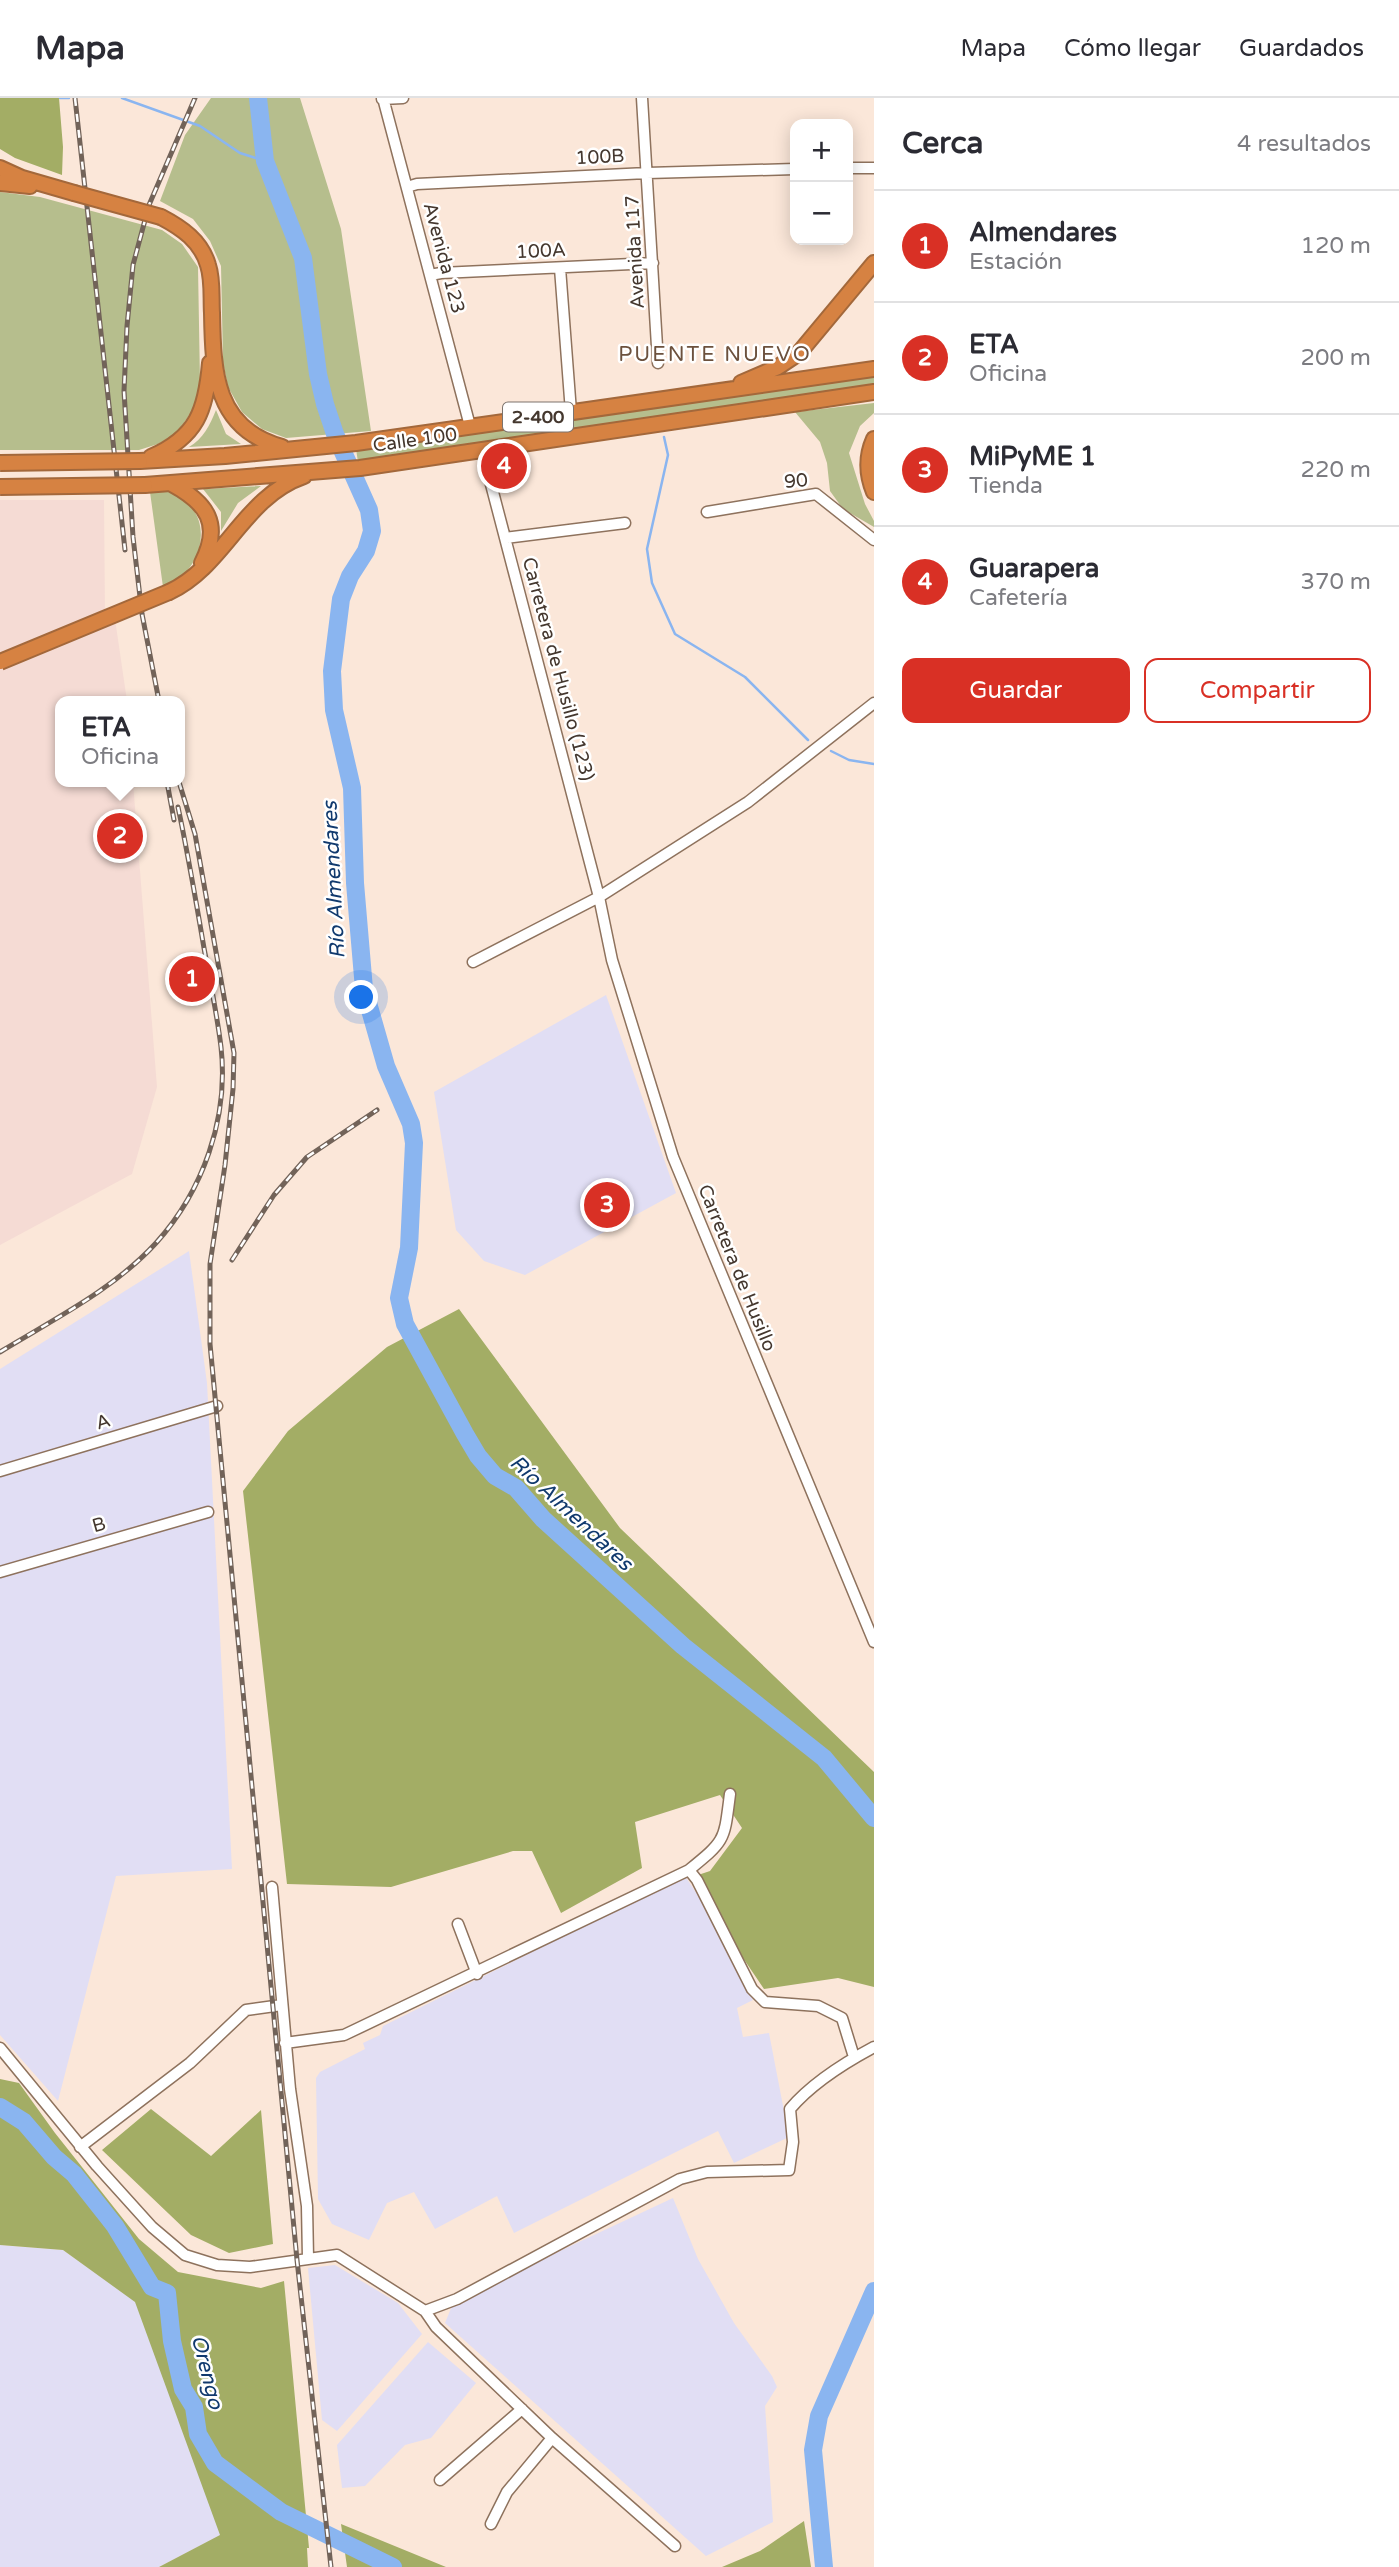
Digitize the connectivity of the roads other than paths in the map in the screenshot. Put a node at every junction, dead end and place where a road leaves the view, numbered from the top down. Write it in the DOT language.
graph roads {
  1 [pos="403,98"];
  2 [pos="642,98"];
  3 [pos="382,99"];
  4 [pos="0,168"];
  5 [pos="853,168"];
  6 [pos="874,168"];
  7 [pos="790,169"];
  8 [pos="647,173"];
  9 [pos="0,183"];
  10 [pos="407,187"];
  11 [pos="74,193"];
  12 [pos="653,263"];
  13 [pos="874,263"];
  14 [pos="560,268"];
  15 [pos="430,275"];
  16 [pos="212,337"];
  17 [pos="658,363"];
  18 [pos="874,369"];
  19 [pos="720,391"];
  20 [pos="874,392"];
  21 [pos="571,412"];
  22 [pos="470,426"];
  23 [pos="874,439"];
  24 [pos="290,450"];
  25 [pos="482,450"];
  26 [pos="140,461"];
  27 [pos="0,463"];
  28 [pos="317,472"];
  29 [pos="171,483"];
  30 [pos="0,487"];
  31 [pos="874,492"];
  32 [pos="707,512"];
  33 [pos="625,523"];
  34 [pos="505,538"];
  35 [pos="874,540"];
  36 [pos="169,592"];
  37 [pos="0,662"];
  38 [pos="874,703"];
  39 [pos="599,897"];
  40 [pos="473,962"];
  41 [pos="217,1406"];
  42 [pos="0,1471"];
  43 [pos="208,1512"];
  44 [pos="0,1572"];
  45 [pos="874,1642"];
  46 [pos="730,1794"];
  47 [pos="689,1870"];
  48 [pos="272,1886"];
  49 [pos="458,1924"];
  50 [pos="477,1973"];
  51 [pos="282,2005"];
  52 [pos="285,2043"];
  53 [pos="0,2048"];
  54 [pos="874,2048"];
  55 [pos="855,2057"];
  56 [pos="80,2147"];
  57 [pos="308,2258"];
  58 [pos="425,2311"];
  59 [pos="522,2409"];
  60 [pos="552,2438"];
  61 [pos="440,2480"];
  62 [pos="491,2524"];
  63 [pos="675,2546"];
  1 -- 3 [label="street"];
  2 -- 8 [label="street, Avenida 117"];
  3 -- 10 [label="street, Avenida 123"];
  4 -- 11 [label="highway"];
  5 -- 6 [label="street"];
  7 -- 8 [label="street, 100B"];
  8 -- 10 [label="street, 100B"];
  8 -- 12 [label="street, Avenida 117"];
  9 -- 11 [label="highway"];
  10 -- 15 [label="street, Avenida 123"];
  11 -- 16 [label="highway, bridge"];
  12 -- 14 [label="street, 100A"];
  12 -- 17 [label="street, Avenida 117"];
  13 -- 19 [label="highway"];
  14 -- 15 [label="street, 100A"];
  14 -- 21 [label="street"];
  15 -- 22 [label="street, Avenida 123"];
  16 -- 24 [label="highway"];
  16 -- 26 [label="highway"];
  18 -- 19 [label="highway, Calle 100 / 2-400"];
  19 -- 21 [label="highway, Calle 100 / 2-400"];
  20 -- 25 [label="highway, Calle 100 / 2-400"];
  21 -- 22 [label="highway, Calle 100 / 2-400"];
  22 -- 24 [label="highway, Calle 100 / 2-400"];
  23 -- 31 [label="highway"];
  24 -- 26 [label="highway, Calle 100 / 2-400"];
  25 -- 28 [label="highway, Calle 100 / 2-400"];
  25 -- 34 [label="street, Carretera de Husillo (123)"];
  26 -- 27 [label="highway, Calle 100 / 2-400, bridge"];
  28 -- 29 [label="highway, Calle 100 / 2-400"];
  28 -- 36 [label="highway"];
  29 -- 30 [label="highway, Calle 100 / 2-400, bridge"];
  29 -- 36 [label="highway"];
  32 -- 35 [label="street, 90"];
  33 -- 34 [label="street"];
  34 -- 39 [label="street, Carretera de Husillo (123)"];
  36 -- 37 [label="highway, bridge"];
  38 -- 39 [label="street"];
  39 -- 40 [label="street"];
  39 -- 45 [label="street, Carretera de Husillo"];
  41 -- 42 [label="street, A"];
  43 -- 44 [label="street, B"];
  46 -- 47 [label="street"];
  47 -- 50 [label="street"];
  47 -- 55 [label="street"];
  48 -- 51 [label="street"];
  49 -- 50 [label="street"];
  50 -- 52 [label="street"];
  51 -- 52 [label="street"];
  51 -- 56 [label="street"];
  52 -- 57 [label="street"];
  53 -- 56 [label="street"];
  54 -- 55 [label="street"];
  55 -- 58 [label="street"];
  56 -- 57 [label="street"];
  57 -- 58 [label="street"];
  58 -- 59 [label="street"];
  59 -- 60 [label="street"];
  59 -- 61 [label="street"];
  60 -- 62 [label="street"];
  60 -- 63 [label="street"];
}
